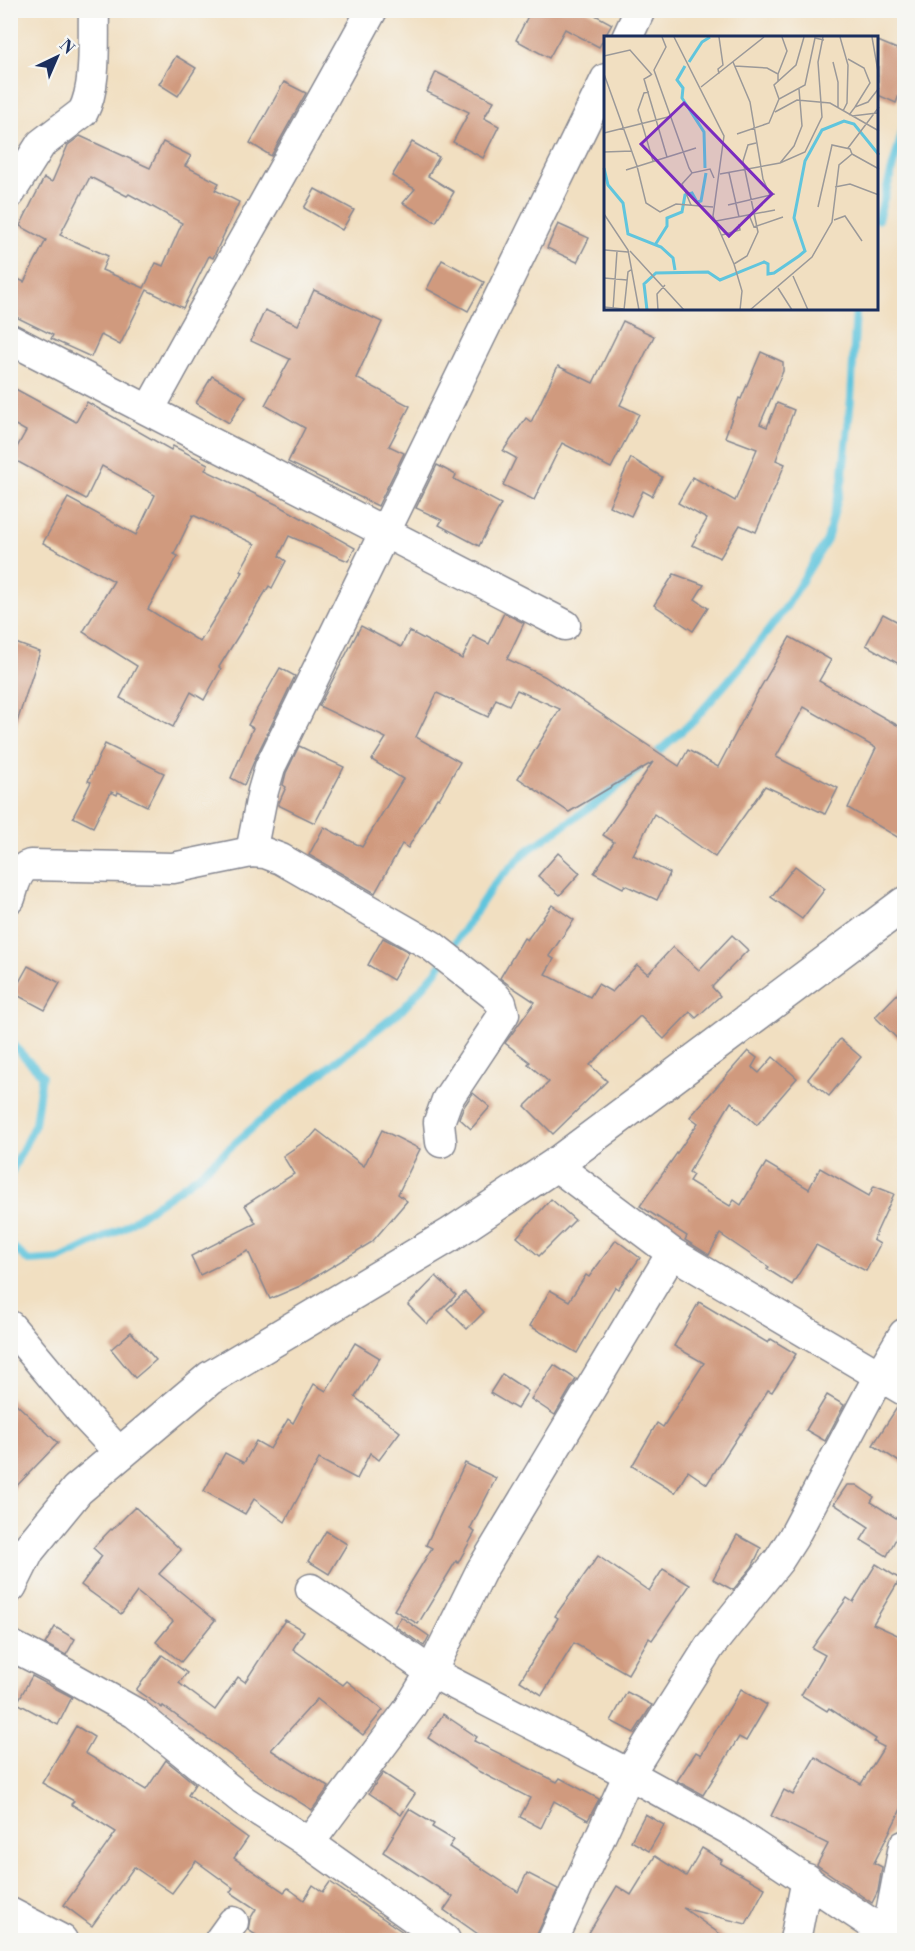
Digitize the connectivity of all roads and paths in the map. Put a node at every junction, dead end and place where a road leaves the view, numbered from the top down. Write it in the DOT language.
graph roads {
  1 [pos="94,10"];
  2 [pos="372,10"];
  3 [pos="640,10"];
  4 [pos="628,36"];
  5 [pos="604,83"];
  6 [pos="10,193"];
  7 [pos="10,339"];
  8 [pos="149,410"];
  9 [pos="385,532"];
  10 [pos="565,625"];
  11 [pos="251,852"];
  12 [pos="10,898"];
  13 [pos="904,904"];
  14 [pos="441,1142"];
  15 [pos="555,1166"];
  16 [pos="672,1253"];
  17 [pos="10,1326"];
  18 [pos="904,1334"];
  19 [pos="892,1383"];
  20 [pos="121,1454"];
  21 [pos="10,1586"];
  22 [pos="311,1589"];
  23 [pos="10,1646"];
  24 [pos="431,1672"];
  25 [pos="629,1774"];
  26 [pos="309,1843"];
  27 [pos="904,1846"];
  28 [pos="807,1879"];
  29 [pos="10,1913"];
  30 [pos="891,1937"];
  31 [pos="437,1938"];
  32 [pos="62,1941"];
  33 [pos="553,1941"];
  34 [pos="795,1941"];
  1 -- 6 [label="street"];
  2 -- 8 [label="street"];
  3 -- 4 [label="street"];
  5 -- 9 [label="street"];
  7 -- 8 [label="street"];
  8 -- 9 [label="street"];
  9 -- 10 [label="street"];
  9 -- 11 [label="street"];
  11 -- 12 [label="street"];
  11 -- 14 [label="street"];
  13 -- 15 [label="main road"];
  15 -- 16 [label="street"];
  15 -- 20 [label="main road"];
  16 -- 19 [label="street"];
  16 -- 24 [label="street"];
  17 -- 20 [label="street"];
  18 -- 19 [label="street"];
  19 -- 25 [label="street"];
  20 -- 21 [label="main road"];
  22 -- 24 [label="street"];
  23 -- 26 [label="street"];
  24 -- 25 [label="street"];
  24 -- 26 [label="street"];
  25 -- 28 [label="street"];
  25 -- 33 [label="street"];
  26 -- 31 [label="street"];
  27 -- 30 [label="street"];
  28 -- 30 [label="street"];
  28 -- 34 [label="street"];
  29 -- 32 [label="street"];
}
